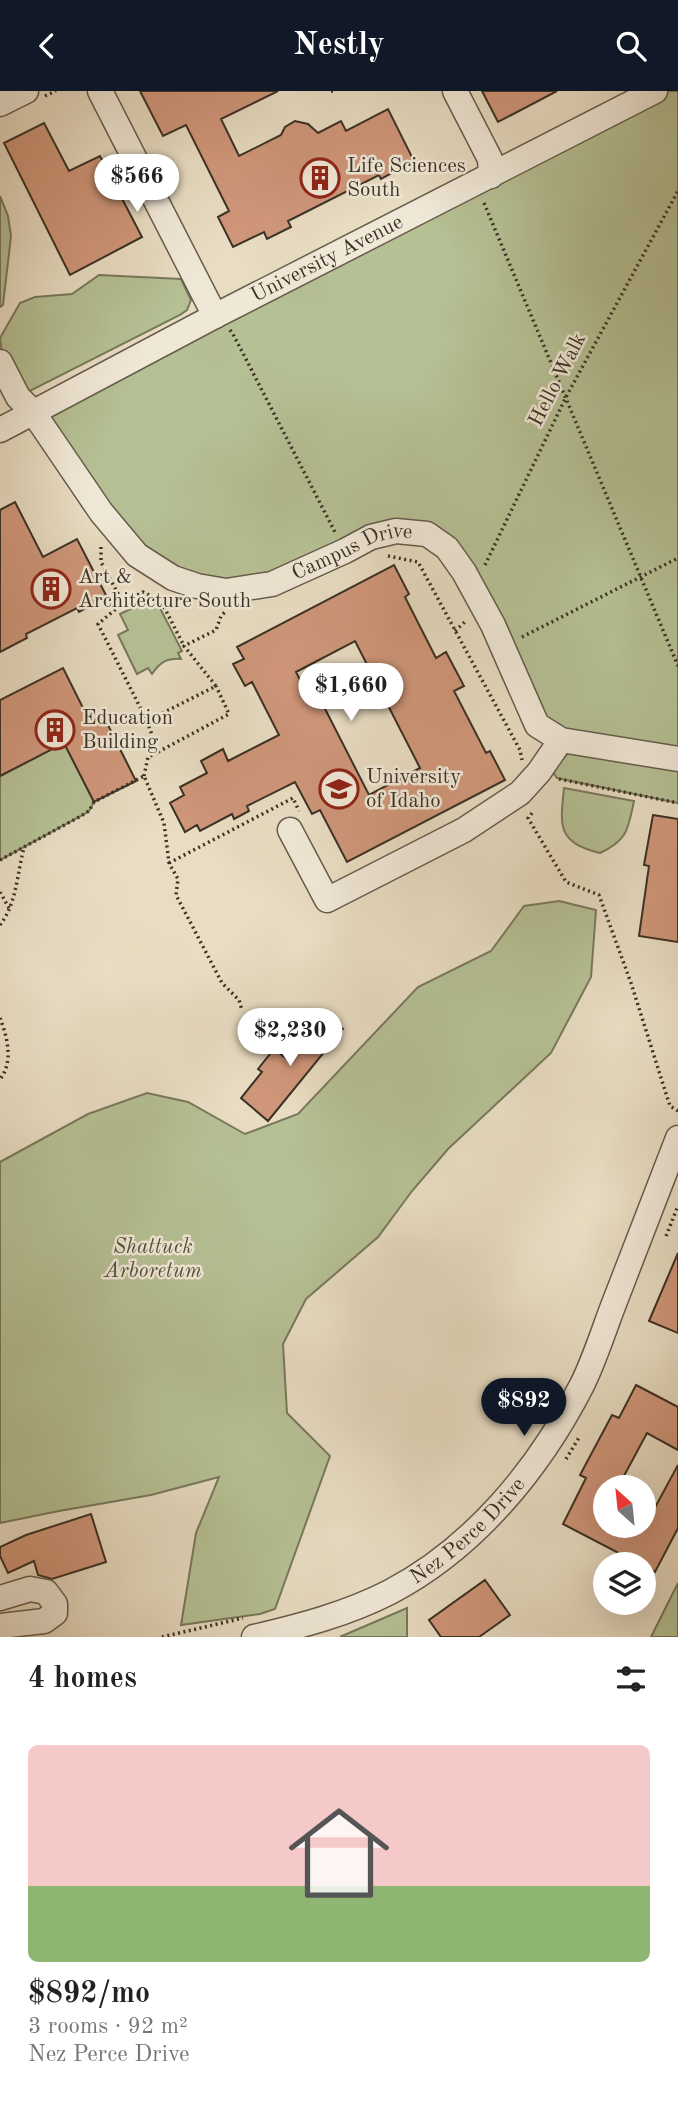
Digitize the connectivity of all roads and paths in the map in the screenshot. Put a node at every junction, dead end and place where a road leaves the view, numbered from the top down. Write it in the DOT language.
graph roads {
  1 [pos="26,91"];
  2 [pos="100,91"];
  3 [pos="455,91"];
  4 [pos="655,91"];
  5 [pos="0,104"];
  6 [pos="484,180"];
  7 [pos="678,191"];
  8 [pos="215,316"];
  9 [pos="0,362"];
  10 [pos="566,397"];
  11 [pos="33,412"];
  12 [pos="0,430"];
  13 [pos="101,542"];
  14 [pos="345,551"];
  15 [pos="379,555"];
  16 [pos="678,558"];
  17 [pos="641,576"];
  18 [pos="473,588"];
  19 [pos="123,603"];
  20 [pos="229,609"];
  21 [pos="184,646"];
  22 [pos="501,647"];
  23 [pos="678,666"];
  24 [pos="216,686"];
  25 [pos="147,721"];
  26 [pos="561,740"];
  27 [pos="158,752"];
  28 [pos="678,759"];
  29 [pos="531,767"];
  30 [pos="144,776"];
  31 [pos="678,803"];
  32 [pos="535,808"];
  33 [pos="297,826"];
  34 [pos="24,848"];
  35 [pos="0,860"];
  36 [pos="169,863"];
  37 [pos="0,891"];
  38 [pos="9,908"];
  39 [pos="0,925"];
  40 [pos="242,1010"];
  41 [pos="0,1018"];
  42 [pos="0,1079"];
  43 [pos="678,1111"];
  44 [pos="678,1138"];
  45 [pos="0,1598"];
  46 [pos="0,1626"];
  47 [pos="251,1627"];
  48 [pos="162,1637"];
  1 -- 5 [label="street"];
  2 -- 8 [label="street"];
  3 -- 6 [label="street"];
  4 -- 6 [label="street, University Avenue"];
  6 -- 8 [label="street, University Avenue"];
  6 -- 10 [label="path"];
  7 -- 10 [label="path, Hello Walk"];
  8 -- 11 [label="street, University Avenue"];
  8 -- 14 [label="path"];
  9 -- 11 [label="street, Campus Drive"];
  10 -- 17 [label="path"];
  10 -- 18 [label="path, Hello Walk"];
  11 -- 12 [label="street, University Avenue"];
  11 -- 14 [label="street, Campus Drive"];
  13 -- 19 [label="path"];
  14 -- 18 [label="street, Campus Drive"];
  15 -- 29 [label="path"];
  16 -- 17 [label="path"];
  17 -- 22 [label="path"];
  17 -- 23 [label="path"];
  18 -- 22 [label="street, Campus Drive"];
  19 -- 21 [label="path"];
  19 -- 25 [label="path"];
  20 -- 21 [label="path"];
  21 -- 24 [label="path"];
  22 -- 26 [label="street, Campus Drive"];
  24 -- 25 [label="path"];
  24 -- 27 [label="path"];
  25 -- 27 [label="path"];
  26 -- 28 [label="street, Campus Drive"];
  26 -- 29 [label="street"];
  27 -- 30 [label="path"];
  29 -- 31 [label="path"];
  29 -- 33 [label="street"];
  30 -- 34 [label="path"];
  30 -- 36 [label="path"];
  32 -- 43 [label="path"];
  33 -- 36 [label="path"];
  34 -- 35 [label="path"];
  34 -- 38 [label="path"];
  36 -- 40 [label="path"];
  37 -- 38 [label="path"];
  38 -- 39 [label="path"];
  41 -- 42 [label="path"];
  44 -- 47 [label="street, Nez Perce Drive"];
  45 -- 46 [label="street"];
  47 -- 48 [label="path"];
}
